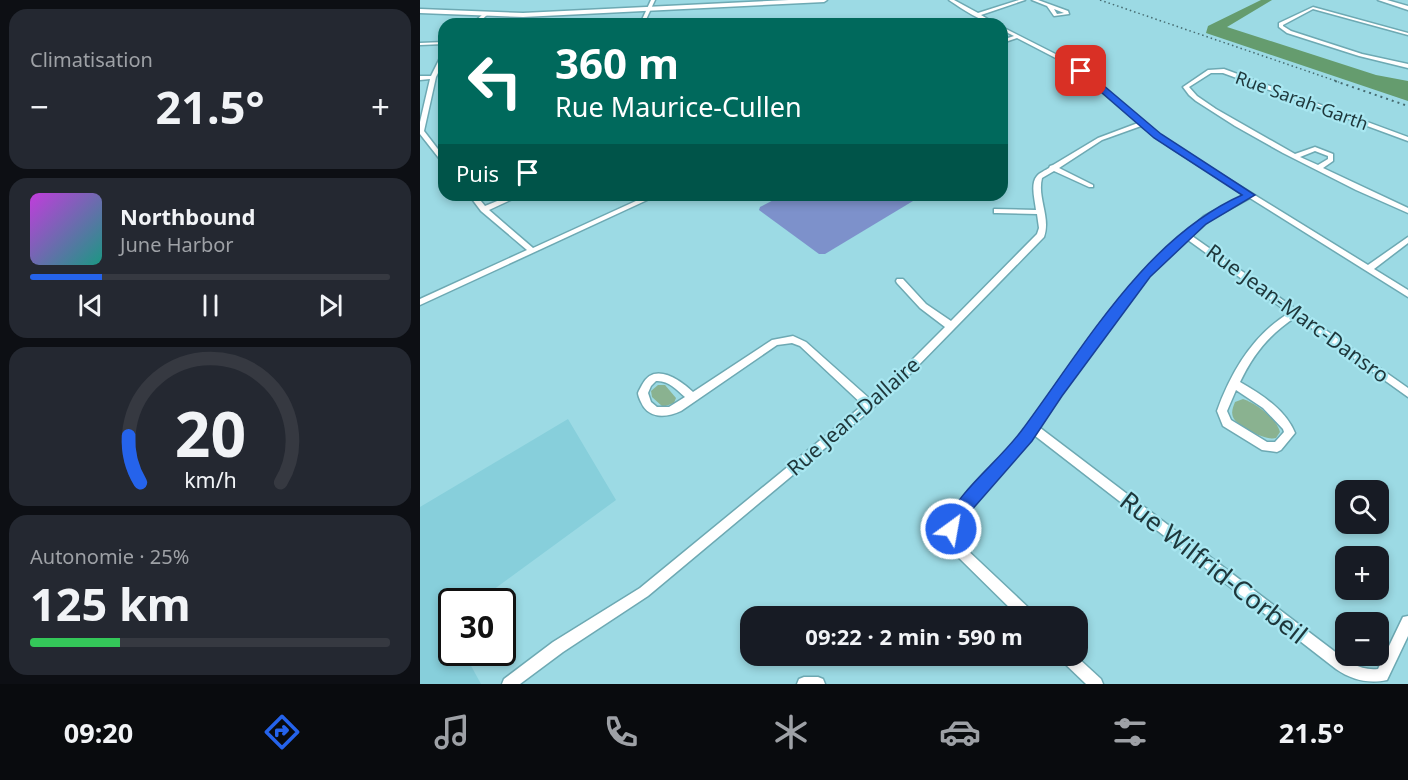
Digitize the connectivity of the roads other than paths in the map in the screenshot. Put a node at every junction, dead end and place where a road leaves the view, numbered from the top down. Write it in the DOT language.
graph roads {
  1 [pos="653,0"];
  2 [pos="824,0"];
  3 [pos="951,0"];
  4 [pos="1023,0"];
  5 [pos="1034,0"];
  6 [pos="1381,0"];
  7 [pos="1392,0"];
  8 [pos="1049,6"];
  9 [pos="1408,6"];
  10 [pos="649,9"];
  11 [pos="420,11"];
  12 [pos="485,15"];
  13 [pos="976,15"];
  14 [pos="481,18"];
  15 [pos="645,18"];
  16 [pos="982,18"];
  17 [pos="1008,31"];
  18 [pos="1408,34"];
  19 [pos="1018,36"];
  20 [pos="1008,40"];
  21 [pos="438,43"];
  22 [pos="420,44"];
  23 [pos="1408,66"];
  24 [pos="438,67"];
  25 [pos="433,77"];
  26 [pos="420,78"];
  27 [pos="1142,124"];
  28 [pos="1408,139"];
  29 [pos="438,153"];
  30 [pos="1296,156"];
  31 [pos="1052,167"];
  32 [pos="1318,168"];
  33 [pos="1091,186"];
  34 [pos="1250,195"];
  35 [pos="477,201"];
  36 [pos="503,201"];
  37 [pos="642,201"];
  38 [pos="484,209"];
  39 [pos="997,211"];
  40 [pos="1408,211"];
  41 [pos="1040,212"];
  42 [pos="1186,235"];
  43 [pos="1408,239"];
  44 [pos="532,251"];
  45 [pos="1368,269"];
  46 [pos="900,281"];
  47 [pos="1408,294"];
  48 [pos="420,302"];
  49 [pos="1296,313"];
  50 [pos="951,326"];
  51 [pos="1234,384"];
  52 [pos="1408,393"];
  53 [pos="692,398"];
  54 [pos="870,405"];
  55 [pos="1033,428"];
  56 [pos="1017,606"];
  57 [pos="1408,622"];
  58 [pos="1077,666"];
  59 [pos="509,684"];
  60 [pos="804,684"];
  61 [pos="818,684"];
  62 [pos="1096,684"];
  1 -- 10 [label="street"];
  2 -- 10 [label="street"];
  3 -- 13 [label="street"];
  4 -- 13 [label="street"];
  5 -- 8 [label="street"];
  6 -- 9 [label="street"];
  7 -- 9 [label="street"];
  10 -- 12 [label="street"];
  10 -- 15 [label="street"];
  11 -- 12 [label="street"];
  12 -- 14 [label="street"];
  13 -- 16 [label="street"];
  17 -- 19 [label="street"];
  18 -- 23 [label="street"];
  19 -- 20 [label="street"];
  19 -- 27 [label="street"];
  21 -- 22 [label="street"];
  24 -- 25 [label="street"];
  25 -- 26 [label="street"];
  25 -- 29 [label="street"];
  27 -- 31 [label="street, Rue Jean-Dallaire"];
  27 -- 34 [label="street"];
  28 -- 30 [label="street, Rue Sarah-Garth"];
  30 -- 32 [label="street, Rue Sarah-Garth"];
  30 -- 32 [label="street, Rue Sarah-Garth"];
  31 -- 33 [label="street"];
  31 -- 41 [label="street, Rue Jean-Dallaire"];
  32 -- 40 [label="street, Rue Sarah-Garth"];
  34 -- 42 [label="street, Rue Jean-Marc-Dansro"];
  34 -- 45 [label="street"];
  35 -- 38 [label="street"];
  36 -- 38 [label="street"];
  37 -- 44 [label="street"];
  38 -- 44 [label="street"];
  39 -- 41 [label="street"];
  41 -- 50 [label="street, Rue Jean-Dallaire"];
  42 -- 49 [label="street, Rue Jean-Marc-Dansro"];
  42 -- 55 [label="street, Rue Jean-Marc-Dansro"];
  43 -- 45 [label="street"];
  44 -- 48 [label="street"];
  45 -- 47 [label="street"];
  46 -- 50 [label="street"];
  49 -- 51 [label="street"];
  49 -- 52 [label="street, Rue Jean-Marc-Dansro"];
  50 -- 54 [label="street, Rue Jean-Dallaire"];
  51 -- 51 [label="street"];
  53 -- 53 [label="street"];
  53 -- 54 [label="street"];
  54 -- 59 [label="street, Rue Jean-Dallaire"];
  55 -- 56 [label="street, Rue Jean-Marc-Dansro"];
  55 -- 57 [label="street, Rue Wilfrid-Corbeil"];
  58 -- 62 [label="street"];
  60 -- 61 [label="street"];
}
